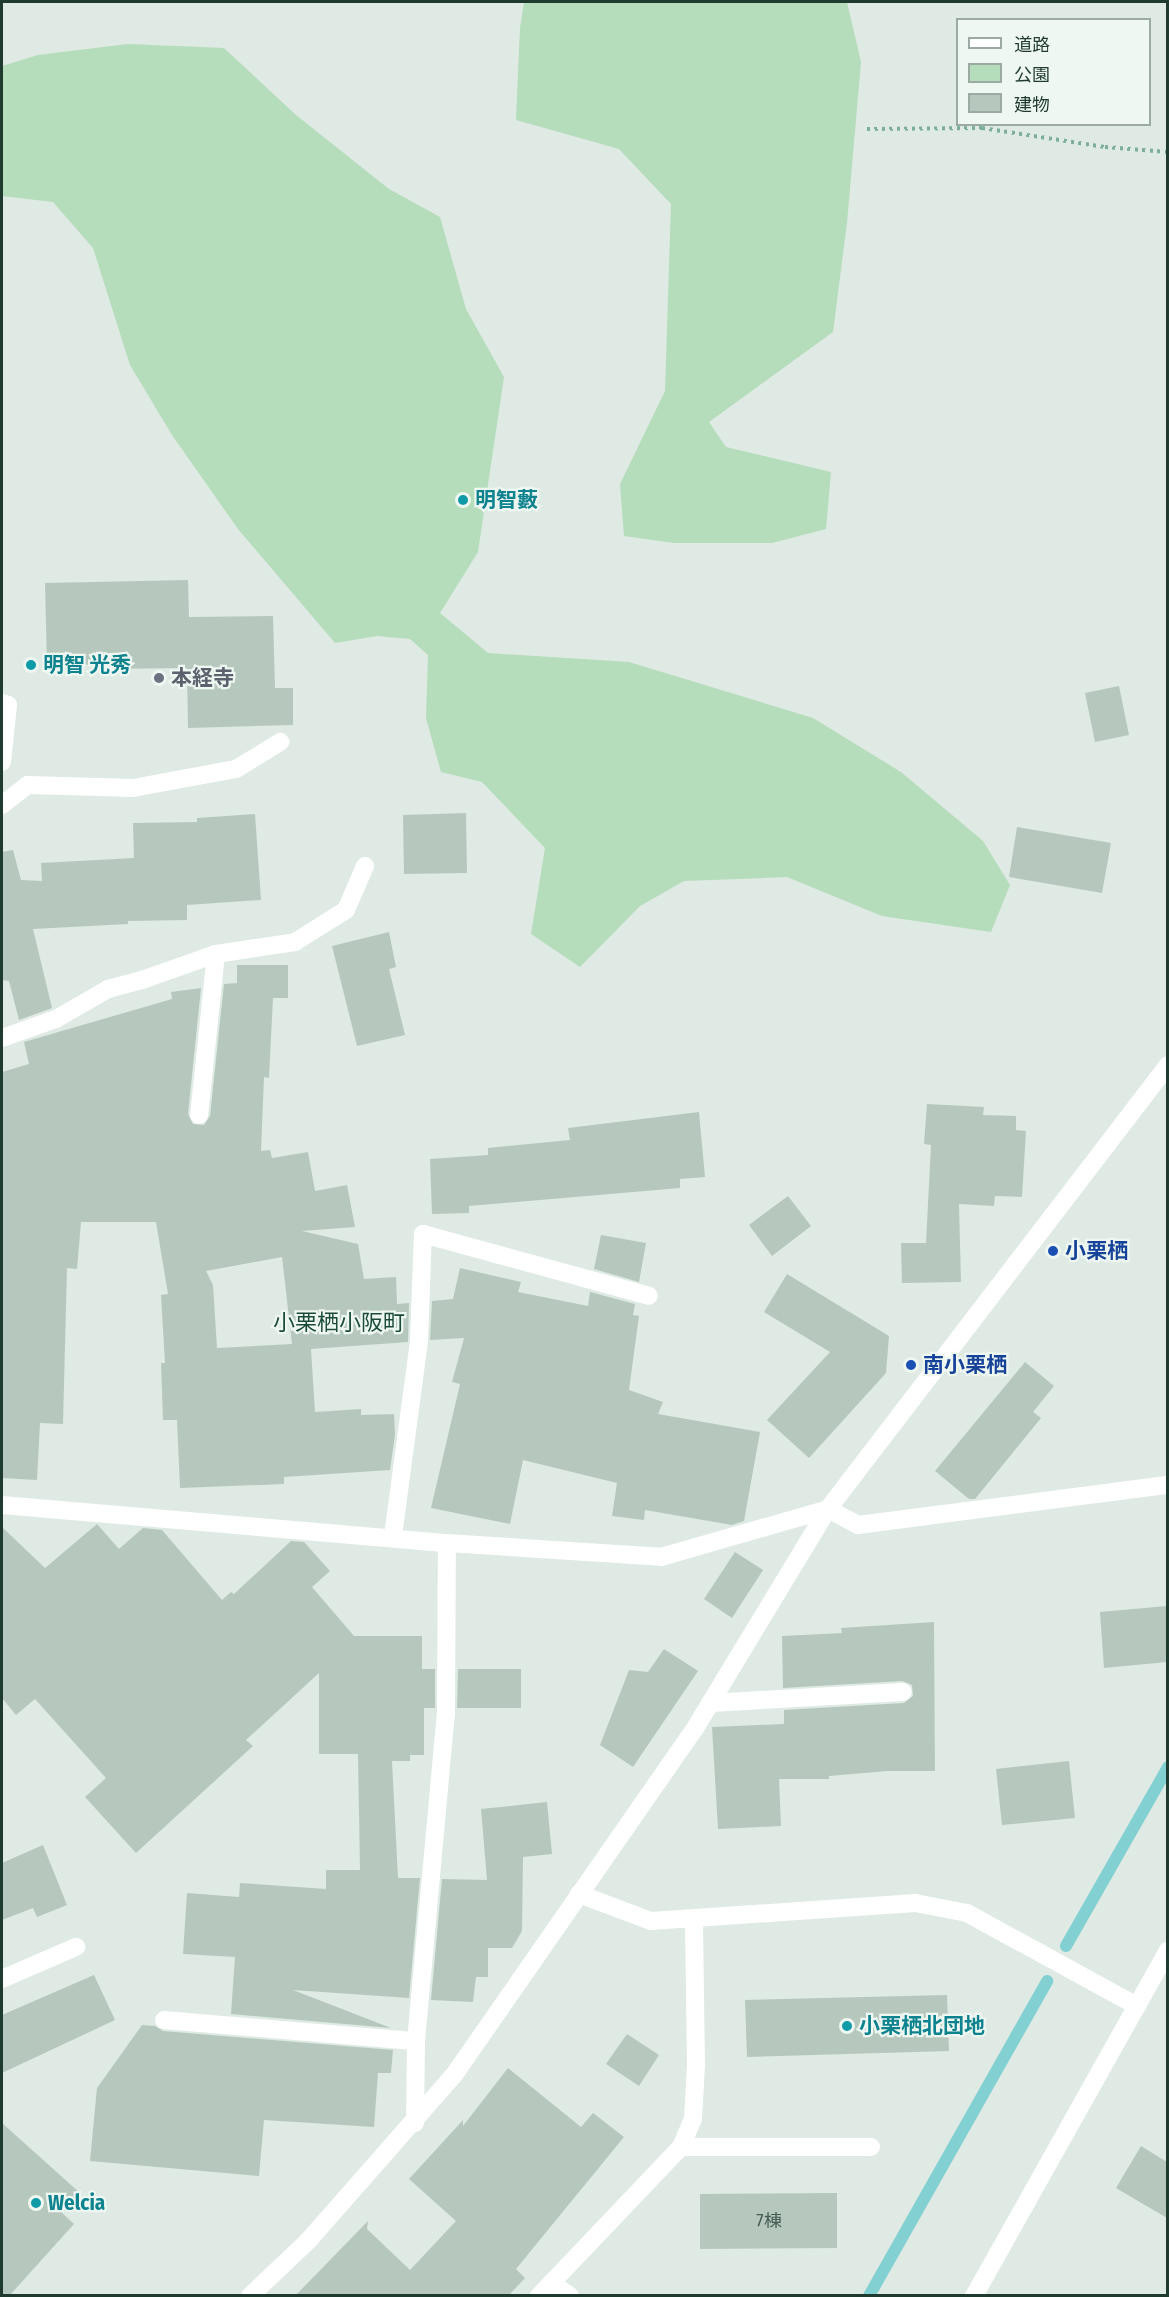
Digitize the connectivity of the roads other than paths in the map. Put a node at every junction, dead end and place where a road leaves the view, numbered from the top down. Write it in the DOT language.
graph roads {
  1 [pos="2,704"];
  2 [pos="280,742"];
  3 [pos="2,762"];
  4 [pos="2,805"];
  5 [pos="365,866"];
  6 [pos="216,954"];
  7 [pos="2,1038"];
  8 [pos="1167,1065"];
  9 [pos="199,1115"];
  10 [pos="649,1296"];
  11 [pos="1167,1485"];
  12 [pos="2,1505"];
  13 [pos="828,1509"];
  14 [pos="393,1536"];
  15 [pos="447,1543"];
  16 [pos="903,1692"];
  17 [pos="710,1703"];
  18 [pos="579,1894"];
  19 [pos="694,1918"];
  20 [pos="76,1947"];
  21 [pos="1167,1951"];
  22 [pos="2,1979"];
  23 [pos="1137,2006"];
  24 [pos="164,2020"];
  25 [pos="416,2041"];
  26 [pos="415,2123"];
  27 [pos="681,2146"];
  28 [pos="871,2147"];
  29 [pos="545,2289"];
  30 [pos="250,2295"];
  31 [pos="570,2295"];
  32 [pos="974,2295"];
  1 -- 3 [label="street"];
  2 -- 4 [label="street"];
  5 -- 6 [label="street"];
  6 -- 7 [label="street"];
  6 -- 9 [label="street"];
  8 -- 13 [label="street"];
  10 -- 14 [label="street"];
  11 -- 13 [label="street"];
  12 -- 14 [label="street"];
  13 -- 15 [label="street"];
  13 -- 17 [label="street"];
  14 -- 15 [label="street"];
  15 -- 25 [label="street"];
  16 -- 17 [label="street"];
  17 -- 18 [label="street"];
  18 -- 19 [label="street"];
  18 -- 26 [label="street"];
  19 -- 23 [label="street"];
  19 -- 27 [label="street"];
  20 -- 22 [label="street"];
  21 -- 23 [label="street"];
  23 -- 32 [label="street"];
  24 -- 25 [label="street"];
  25 -- 26 [label="street"];
  26 -- 30 [label="street"];
  27 -- 28 [label="street"];
  27 -- 29 [label="street"];
  29 -- 31 [label="street"];
}
